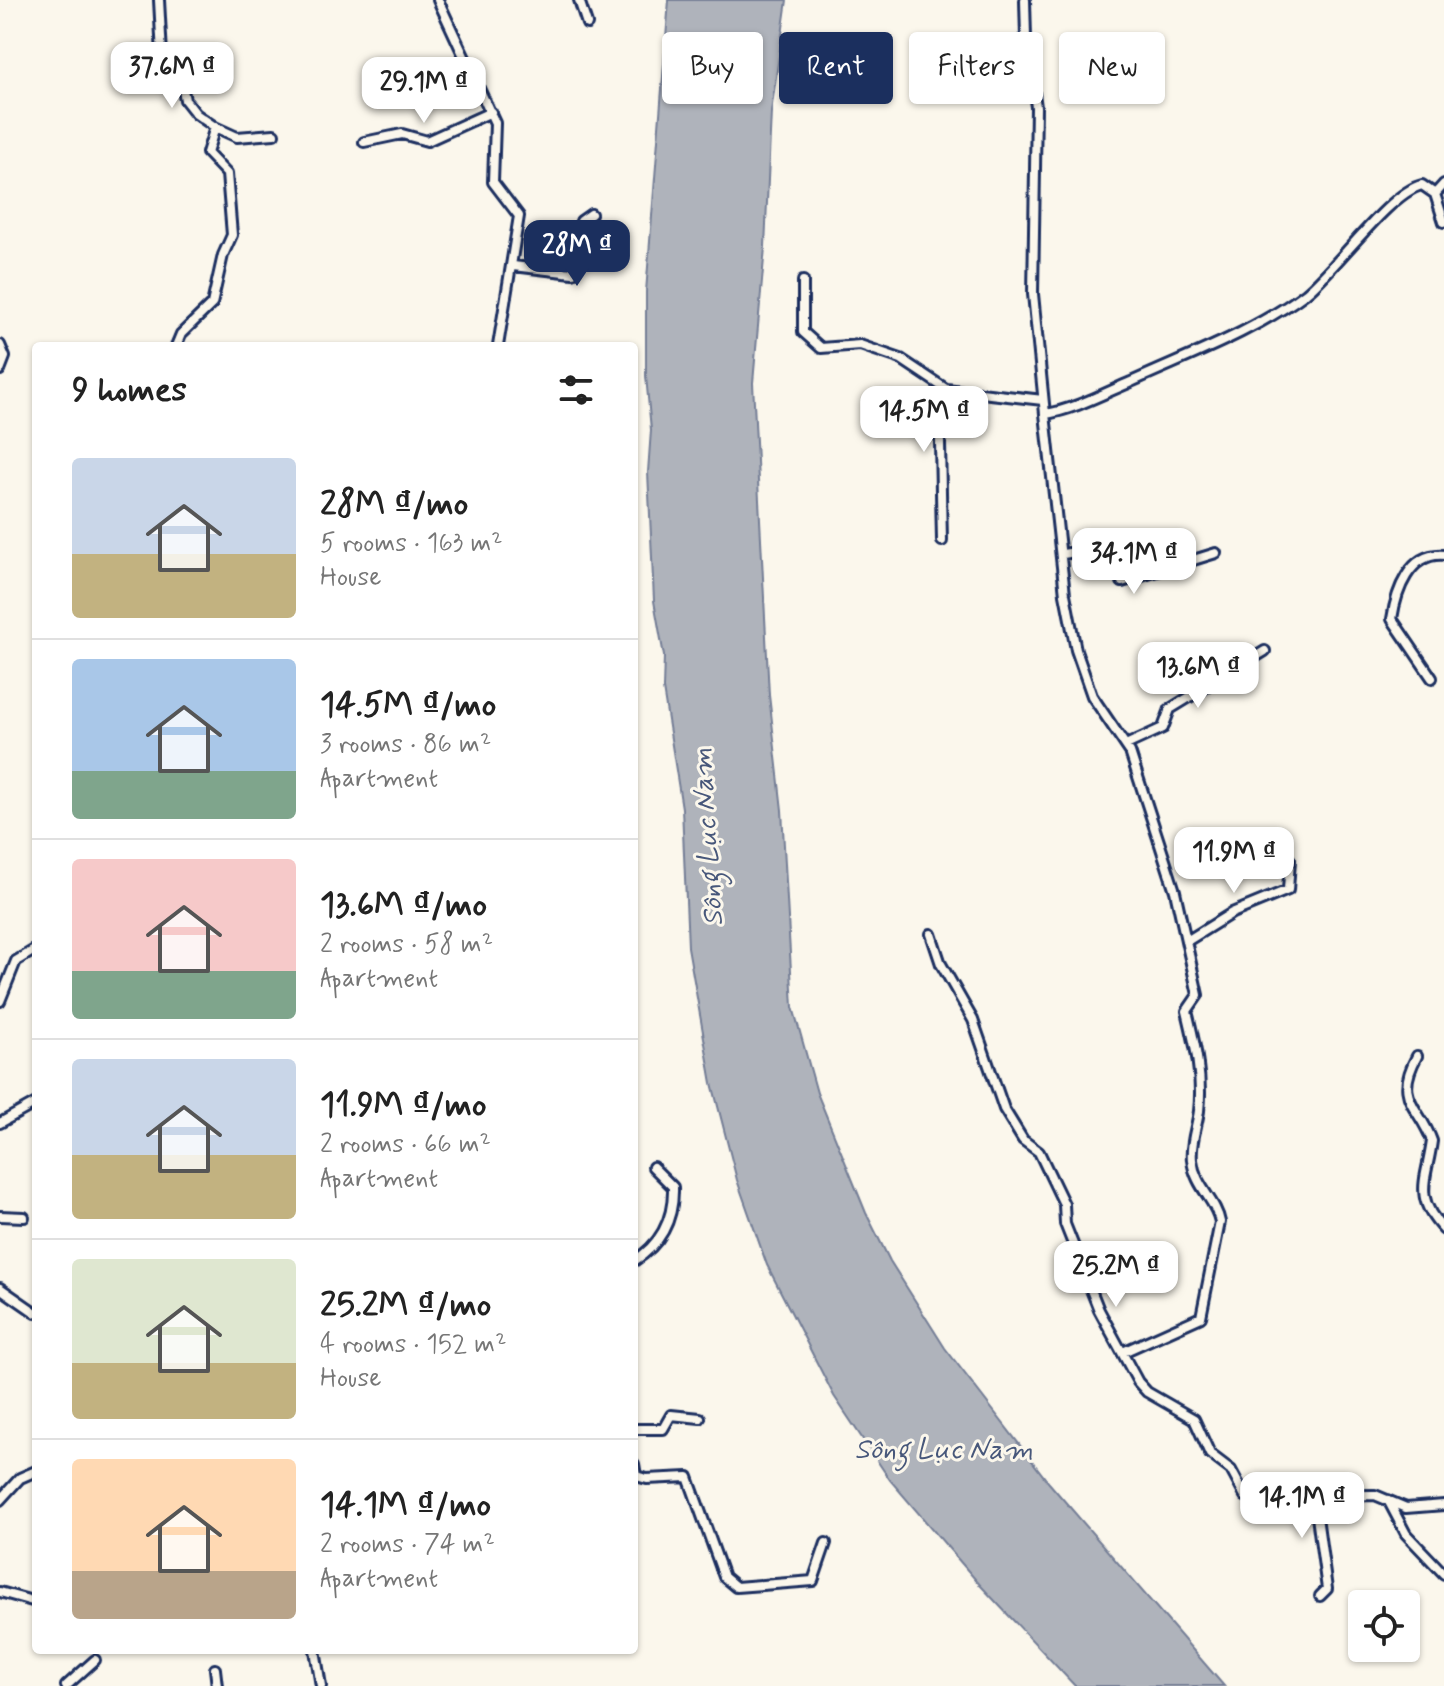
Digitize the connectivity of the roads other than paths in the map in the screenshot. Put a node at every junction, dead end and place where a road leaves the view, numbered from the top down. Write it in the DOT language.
graph roads {
  1 [pos="159,0"];
  2 [pos="438,0"];
  3 [pos="579,0"];
  4 [pos="1025,0"];
  5 [pos="587,24"];
  6 [pos="491,112"];
  7 [pos="215,127"];
  8 [pos="274,134"];
  9 [pos="364,142"];
  10 [pos="1444,184"];
  11 [pos="1435,194"];
  12 [pos="591,214"];
  13 [pos="1444,222"];
  14 [pos="513,266"];
  15 [pos="803,281"];
  16 [pos="178,342"];
  17 [pos="499,342"];
  18 [pos="0,345"];
  19 [pos="0,370"];
  20 [pos="946,389"];
  21 [pos="1043,400"];
  22 [pos="1045,414"];
  23 [pos="942,541"];
  24 [pos="1216,553"];
  25 [pos="1063,554"];
  26 [pos="1444,555"];
  27 [pos="1265,651"];
  28 [pos="1432,678"];
  29 [pos="1126,745"];
  30 [pos="1290,860"];
  31 [pos="931,934"];
  32 [pos="1187,941"];
  33 [pos="32,951"];
  34 [pos="0,1001"];
  35 [pos="1417,1056"];
  36 [pos="32,1105"];
  37 [pos="0,1123"];
  38 [pos="653,1167"];
  39 [pos="0,1216"];
  40 [pos="24,1217"];
  41 [pos="1444,1230"];
  42 [pos="638,1258"];
  43 [pos="0,1288"];
  44 [pos="32,1310"];
  45 [pos="1123,1352"];
  46 [pos="700,1418"];
  47 [pos="638,1429"];
  48 [pos="32,1473"];
  49 [pos="638,1477"];
  50 [pos="1314,1495"];
  51 [pos="0,1500"];
  52 [pos="1388,1500"];
  53 [pos="1444,1505"];
  54 [pos="826,1543"];
  55 [pos="1444,1574"];
  56 [pos="0,1592"];
  57 [pos="1320,1596"];
  58 [pos="32,1601"];
  59 [pos="316,1654"];
  60 [pos="95,1660"];
  61 [pos="215,1669"];
  62 [pos="66,1686"];
  63 [pos="217,1686"];
  64 [pos="321,1686"];
  1 -- 7 [label="street"];
  2 -- 6 [label="street"];
  3 -- 5 [label="street"];
  4 -- 21 [label="street"];
  6 -- 9 [label="street"];
  6 -- 14 [label="street"];
  7 -- 8 [label="street"];
  7 -- 16 [label="street"];
  10 -- 11 [label="street"];
  11 -- 13 [label="street"];
  11 -- 22 [label="street"];
  12 -- 14 [label="street"];
  14 -- 17 [label="street"];
  15 -- 20 [label="street"];
  18 -- 19 [label="street"];
  20 -- 21 [label="street"];
  20 -- 23 [label="street"];
  21 -- 22 [label="street"];
  22 -- 25 [label="street"];
  24 -- 25 [label="street"];
  25 -- 29 [label="street"];
  26 -- 28 [label="street"];
  27 -- 29 [label="street"];
  29 -- 32 [label="street"];
  30 -- 32 [label="street"];
  31 -- 45 [label="street"];
  32 -- 45 [label="street"];
  33 -- 34 [label="street"];
  35 -- 41 [label="street"];
  36 -- 37 [label="street"];
  38 -- 42 [label="street"];
  39 -- 40 [label="street"];
  43 -- 44 [label="street"];
  45 -- 50 [label="street"];
  46 -- 47 [label="street"];
  48 -- 51 [label="street"];
  49 -- 54 [label="street"];
  50 -- 52 [label="street"];
  50 -- 57 [label="street"];
  52 -- 53 [label="street"];
  52 -- 55 [label="street"];
  56 -- 58 [label="street"];
  59 -- 64 [label="street"];
  60 -- 62 [label="street"];
  61 -- 63 [label="street"];
}
